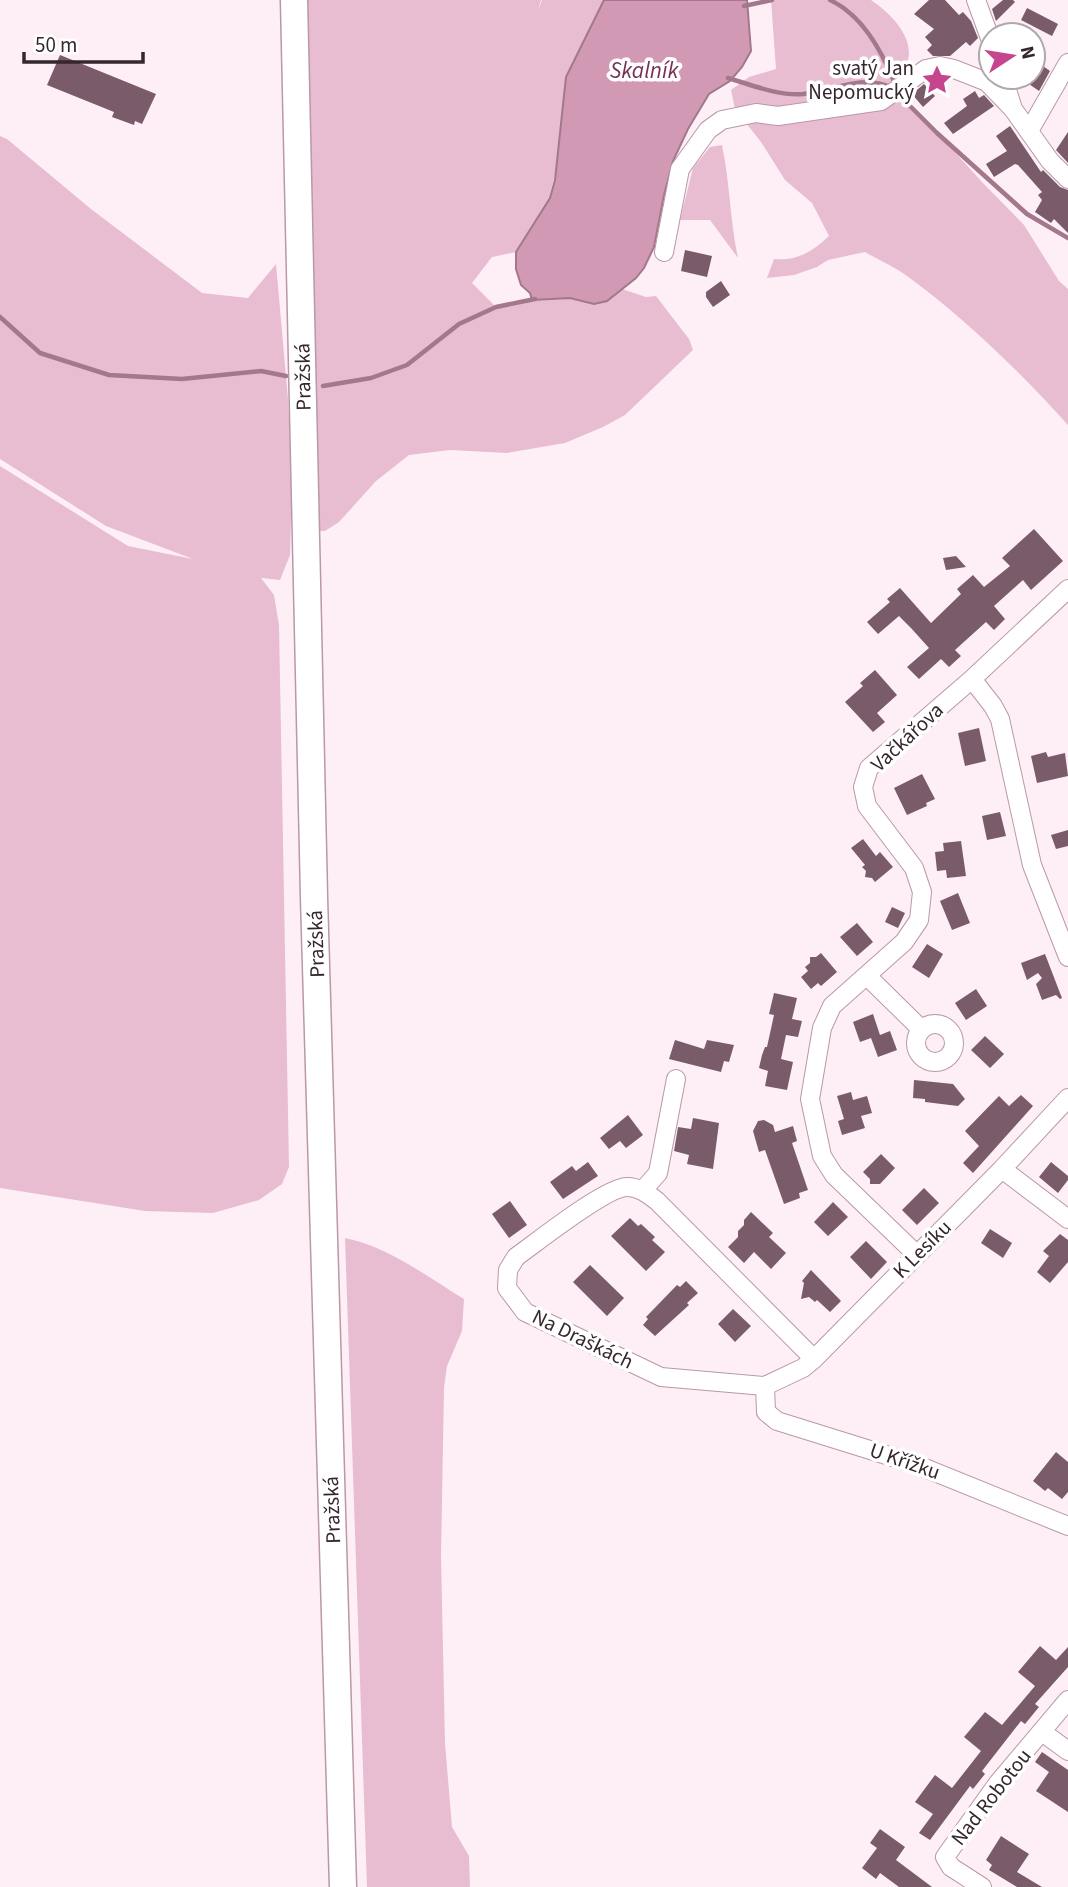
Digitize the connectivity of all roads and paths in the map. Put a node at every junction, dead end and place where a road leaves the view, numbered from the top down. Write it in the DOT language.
graph roads {
  1 [pos="295,0"];
  2 [pos="976,0"];
  3 [pos="984,21"];
  4 [pos="1068,63"];
  5 [pos="1008,91"];
  6 [pos="1013,108"];
  7 [pos="1029,131"];
  8 [pos="1068,179"];
  9 [pos="664,252"];
  10 [pos="1068,589"];
  11 [pos="971,680"];
  12 [pos="1068,957"];
  13 [pos="867,976"];
  14 [pos="921,1029"];
  15 [pos="676,1079"];
  16 [pos="1068,1098"];
  17 [pos="1002,1169"];
  18 [pos="643,1190"];
  19 [pos="1068,1219"];
  20 [pos="917,1255"];
  21 [pos="814,1359"];
  22 [pos="765,1386"];
  23 [pos="1068,1526"];
  24 [pos="1068,1700"];
  25 [pos="1042,1732"];
  26 [pos="1068,1751"];
  27 [pos="343,1887"];
  28 [pos="982,1887"];
  1 -- 27 [label="main road, Pražská"];
  2 -- 3 [label="street"];
  4 -- 7 [label="street"];
  5 -- 6 [label="street"];
  6 -- 7 [label="street"];
  6 -- 9 [label="street"];
  7 -- 8 [label="street"];
  10 -- 11 [label="street, Vačkářova"];
  11 -- 12 [label="street"];
  11 -- 13 [label="street, Vačkářova"];
  13 -- 14 [label="street"];
  13 -- 20 [label="street, Vačkářova"];
  15 -- 18 [label="street"];
  16 -- 17 [label="street, K Lesíku"];
  17 -- 19 [label="street"];
  17 -- 20 [label="street, K Lesíku"];
  18 -- 21 [label="street"];
  18 -- 22 [label="street, Na Draškách"];
  20 -- 21 [label="street, K Lesíku"];
  21 -- 22 [label="street, K Lesíku"];
  22 -- 23 [label="street, U Křížku"];
  24 -- 25 [label="street, Nad Robotou"];
  25 -- 26 [label="street, Nad Robotou"];
  25 -- 28 [label="street, Nad Robotou"];
}
